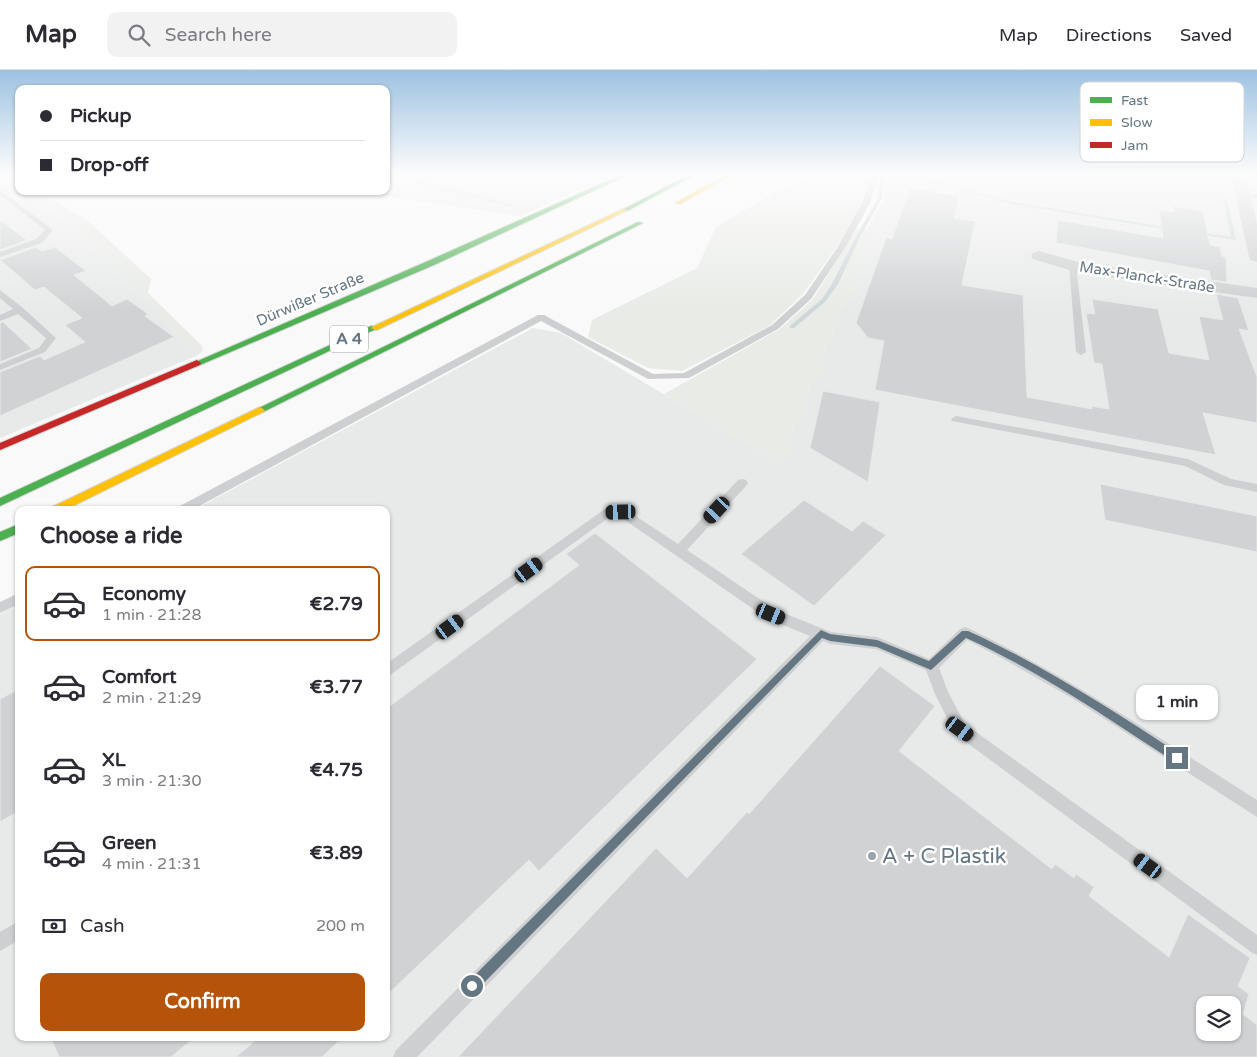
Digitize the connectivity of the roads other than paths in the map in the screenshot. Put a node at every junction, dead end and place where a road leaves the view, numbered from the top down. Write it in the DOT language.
graph roads {
  1 [pos="36,219"];
  2 [pos="528,219"];
  3 [pos="607,219"];
  4 [pos="648,219"];
  5 [pos="857,219"];
  6 [pos="1253,219"];
  7 [pos="0,255"];
  8 [pos="1039,256"];
  9 [pos="1257,257"];
  10 [pos="1072,266"];
  11 [pos="0,293"];
  12 [pos="1257,294"];
  13 [pos="20,310"];
  14 [pos="0,318"];
  15 [pos="1081,352"];
  16 [pos="0,367"];
  17 [pos="956,419"];
  18 [pos="0,448"];
  19 [pos="742,483"];
  20 [pos="1257,488"];
  21 [pos="0,502"];
  22 [pos="64,506"];
  23 [pos="189,506"];
  24 [pos="15,530"];
  25 [pos="0,537"];
  26 [pos="679,551"];
  27 [pos="15,600"];
  28 [pos="0,608"];
  29 [pos="821,634"];
  30 [pos="931,666"];
  31 [pos="390,669"];
  32 [pos="1257,809"];
  33 [pos="15,933"];
  34 [pos="0,942"];
  35 [pos="1257,946"];
  36 [pos="403,1057"];
  1 -- 7 [label="lane"];
  2 -- 18 [label="main road, Dürwißer Straße"];
  3 -- 21 [label="main road, A 4"];
  4 -- 22 [label="main road, A 4"];
  5 -- 23 [label="lane"];
  6 -- 9 [label="street"];
  8 -- 10 [label="street, Max-Planck-Straße"];
  10 -- 12 [label="street, Max-Planck-Straße"];
  10 -- 15 [label="lane"];
  11 -- 13 [label="lane"];
  13 -- 14 [label="lane"];
  13 -- 16 [label="lane"];
  17 -- 20 [label="lane"];
  19 -- 26 [label="lane"];
  24 -- 25 [label="main road"];
  26 -- 29 [label="lane"];
  26 -- 31 [label="lane"];
  27 -- 28 [label="lane"];
  29 -- 30 [label="lane"];
  29 -- 36 [label="lane"];
  30 -- 32 [label="lane"];
  30 -- 35 [label="lane"];
  33 -- 34 [label="lane"];
}
